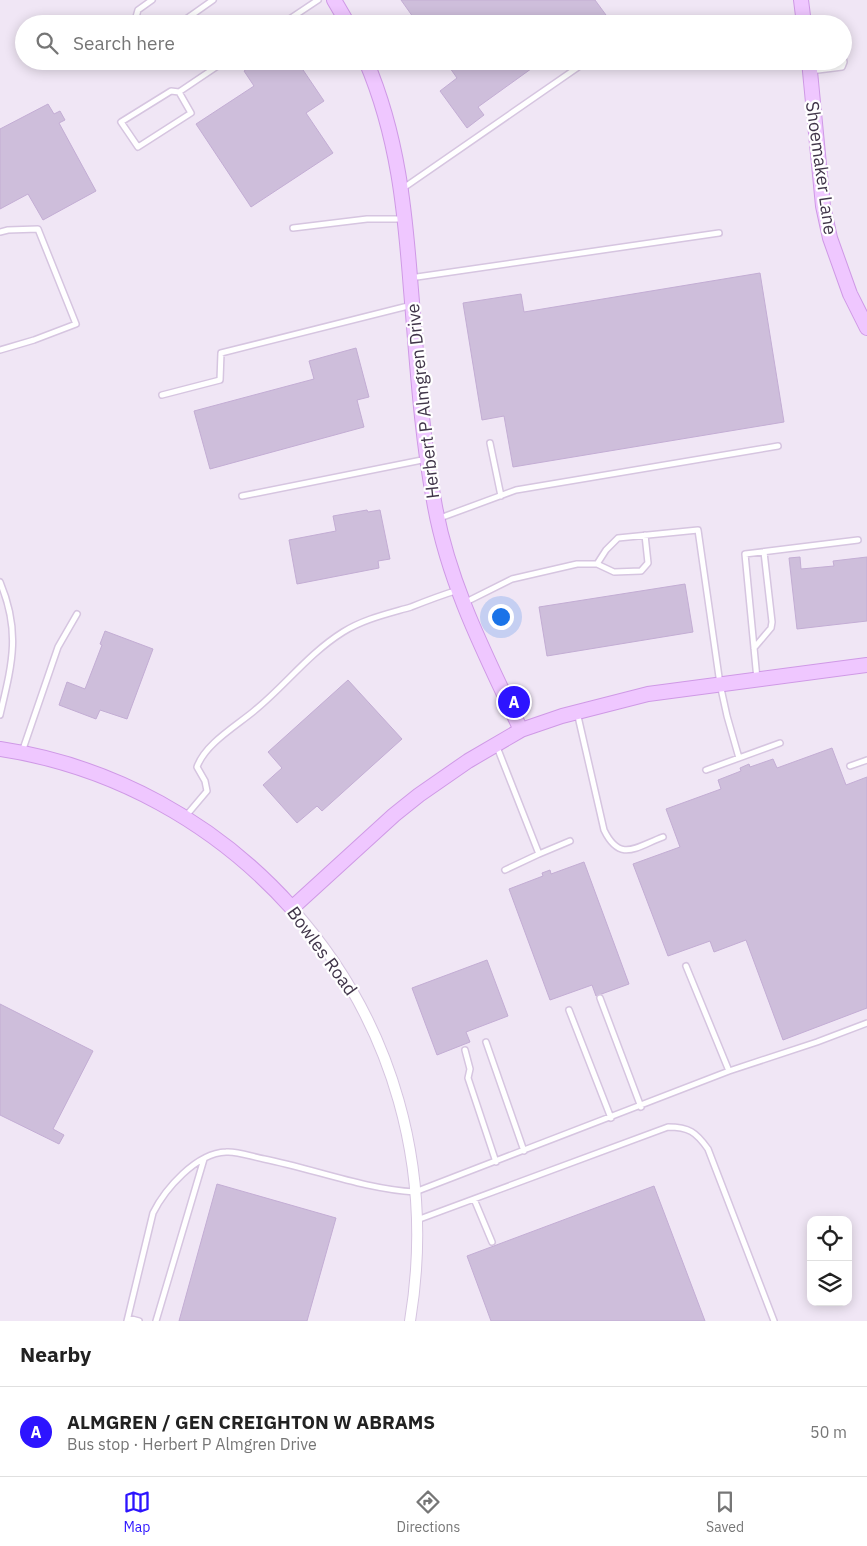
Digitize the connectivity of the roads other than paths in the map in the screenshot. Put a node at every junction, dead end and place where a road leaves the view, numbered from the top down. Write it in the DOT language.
graph roads {
  1 [pos="152,0"];
  2 [pos="213,0"];
  3 [pos="318,0"];
  4 [pos="334,0"];
  5 [pos="801,0"];
  6 [pos="137,15"];
  7 [pos="192,15"];
  8 [pos="296,15"];
  9 [pos="343,15"];
  10 [pos="803,15"];
  11 [pos="212,70"];
  12 [pos="370,70"];
  13 [pos="574,70"];
  14 [pos="809,70"];
  15 [pos="179,92"];
  16 [pos="402,189"];
  17 [pos="405,219"];
  18 [pos="293,228"];
  19 [pos="0,232"];
  20 [pos="719,233"];
  21 [pos="410,278"];
  22 [pos="413,305"];
  23 [pos="867,328"];
  24 [pos="0,350"];
  25 [pos="162,395"];
  26 [pos="490,443"];
  27 [pos="778,446"];
  28 [pos="427,459"];
  29 [pos="242,496"];
  30 [pos="501,496"];
  31 [pos="437,519"];
  32 [pos="645,536"];
  33 [pos="858,540"];
  34 [pos="764,552"];
  35 [pos="597,564"];
  36 [pos="0,582"];
  37 [pos="458,590"];
  38 [pos="463,603"];
  39 [pos="77,614"];
  40 [pos="754,648"];
  41 [pos="867,665"];
  42 [pos="757,679"];
  43 [pos="720,684"];
  44 [pos="577,712"];
  45 [pos="0,715"];
  46 [pos="521,730"];
  47 [pos="780,743"];
  48 [pos="496,744"];
  49 [pos="0,749"];
  50 [pos="22,752"];
  51 [pos="739,758"];
  52 [pos="867,760"];
  53 [pos="850,766"];
  54 [pos="706,770"];
  55 [pos="185,817"];
  56 [pos="663,837"];
  57 [pos="570,842"];
  58 [pos="539,854"];
  59 [pos="505,870"];
  60 [pos="292,908"];
  61 [pos="686,966"];
  62 [pos="600,998"];
  63 [pos="569,1010"];
  64 [pos="867,1023"];
  65 [pos="486,1042"];
  66 [pos="465,1050"];
  67 [pos="729,1071"];
  68 [pos="641,1106"];
  69 [pos="611,1118"];
  70 [pos="524,1151"];
  71 [pos="204,1159"];
  72 [pos="496,1162"];
  73 [pos="416,1192"];
  74 [pos="474,1199"];
  75 [pos="418,1220"];
  76 [pos="492,1242"];
  77 [pos="127,1319"];
  78 [pos="139,1321"];
  79 [pos="156,1321"];
  80 [pos="410,1321"];
  81 [pos="774,1321"];
  1 -- 6 [label="lane"];
  2 -- 7 [label="lane"];
  3 -- 8 [label="lane"];
  4 -- 9 [label="street"];
  5 -- 10 [label="street"];
  11 -- 15 [label="lane"];
  12 -- 16 [label="street, Herbert P Almgren Drive"];
  13 -- 16 [label="lane"];
  14 -- 23 [label="street, Shoemaker Lane"];
  15 -- 15 [label="lane"];
  16 -- 17 [label="street, Herbert P Almgren Drive"];
  17 -- 18 [label="lane"];
  17 -- 21 [label="street, Herbert P Almgren Drive"];
  19 -- 24 [label="lane"];
  20 -- 21 [label="lane"];
  21 -- 22 [label="street, Herbert P Almgren Drive"];
  22 -- 25 [label="lane"];
  22 -- 28 [label="street, Herbert P Almgren Drive"];
  26 -- 30 [label="lane"];
  27 -- 30 [label="lane"];
  28 -- 29 [label="lane"];
  28 -- 31 [label="street, Herbert P Almgren Drive"];
  30 -- 31 [label="lane"];
  31 -- 37 [label="street, Herbert P Almgren Drive"];
  32 -- 35 [label="lane"];
  32 -- 35 [label="lane"];
  32 -- 43 [label="lane"];
  33 -- 34 [label="lane"];
  34 -- 40 [label="lane"];
  34 -- 40 [label="lane"];
  35 -- 38 [label="lane"];
  36 -- 45 [label="lane"];
  37 -- 38 [label="street, Herbert P Almgren Drive"];
  37 -- 55 [label="lane"];
  38 -- 46 [label="street, Herbert P Almgren Drive"];
  39 -- 50 [label="lane"];
  40 -- 42 [label="lane"];
  41 -- 42 [label="street"];
  42 -- 43 [label="street"];
  43 -- 44 [label="street"];
  43 -- 51 [label="lane"];
  44 -- 46 [label="street"];
  44 -- 56 [label="lane"];
  46 -- 48 [label="street"];
  47 -- 51 [label="lane"];
  48 -- 58 [label="lane"];
  48 -- 60 [label="street"];
  49 -- 50 [label="street, Bowles Road"];
  50 -- 55 [label="street, Bowles Road"];
  51 -- 54 [label="lane"];
  52 -- 53 [label="lane"];
  55 -- 60 [label="street, Bowles Road"];
  57 -- 58 [label="lane"];
  58 -- 59 [label="lane"];
  60 -- 73 [label="street, Bowles Road"];
  61 -- 67 [label="lane"];
  62 -- 68 [label="lane"];
  63 -- 69 [label="lane"];
  64 -- 67 [label="lane"];
  65 -- 70 [label="lane"];
  66 -- 72 [label="lane"];
  67 -- 68 [label="lane"];
  68 -- 69 [label="lane"];
  69 -- 70 [label="lane"];
  70 -- 72 [label="lane"];
  71 -- 73 [label="lane"];
  71 -- 77 [label="lane"];
  71 -- 79 [label="lane"];
  72 -- 73 [label="lane"];
  73 -- 75 [label="street, Bowles Road"];
  74 -- 75 [label="lane"];
  74 -- 76 [label="lane"];
  74 -- 81 [label="lane"];
  75 -- 80 [label="street, Bowles Road"];
  77 -- 78 [label="lane"];
}
